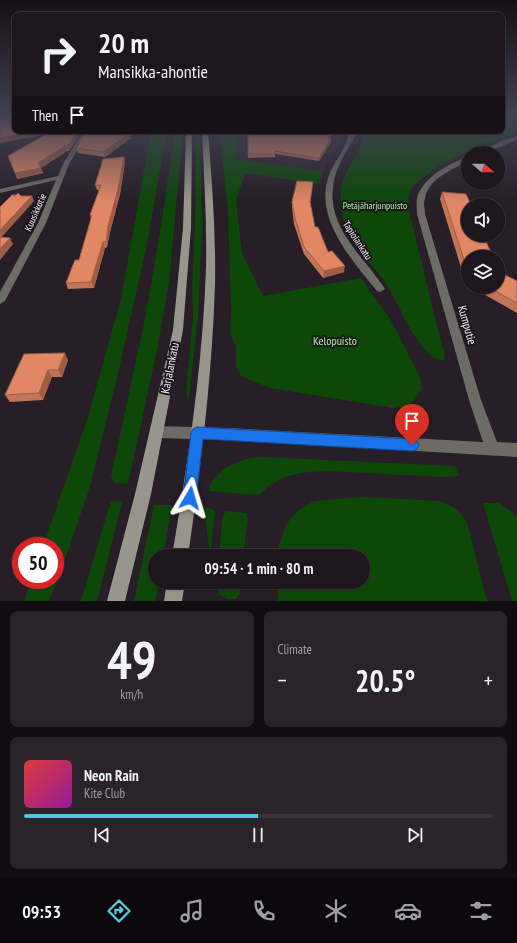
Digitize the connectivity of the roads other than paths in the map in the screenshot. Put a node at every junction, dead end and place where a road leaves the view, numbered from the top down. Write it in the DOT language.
graph roads {
  1 [pos="77,146"];
  2 [pos="189,146"];
  3 [pos="207,146"];
  4 [pos="347,146"];
  5 [pos="461,164"];
  6 [pos="61,177"];
  7 [pos="0,191"];
  8 [pos="380,289"];
  9 [pos="0,301"];
  10 [pos="157,432"];
  11 [pos="197,433"];
  12 [pos="492,449"];
  13 [pos="517,450"];
  14 [pos="181,549"];
  15 [pos="175,589"];
  16 [pos="116,601"];
  17 [pos="173,601"];
  1 -- 6 [label="street, Kuusikkotie"];
  2 -- 10 [label="main road, Karjalankatu"];
  3 -- 11 [label="main road"];
  4 -- 8 [label="street, Tapiolankatu"];
  5 -- 12 [label="street, Kumputie"];
  6 -- 7 [label="street"];
  6 -- 9 [label="street, Kuusikkotie"];
  10 -- 11 [label="street"];
  10 -- 16 [label="main road, Karjalankatu"];
  11 -- 12 [label="street"];
  11 -- 14 [label="main road"];
  12 -- 13 [label="street"];
  15 -- 17 [label="main road"];
}
